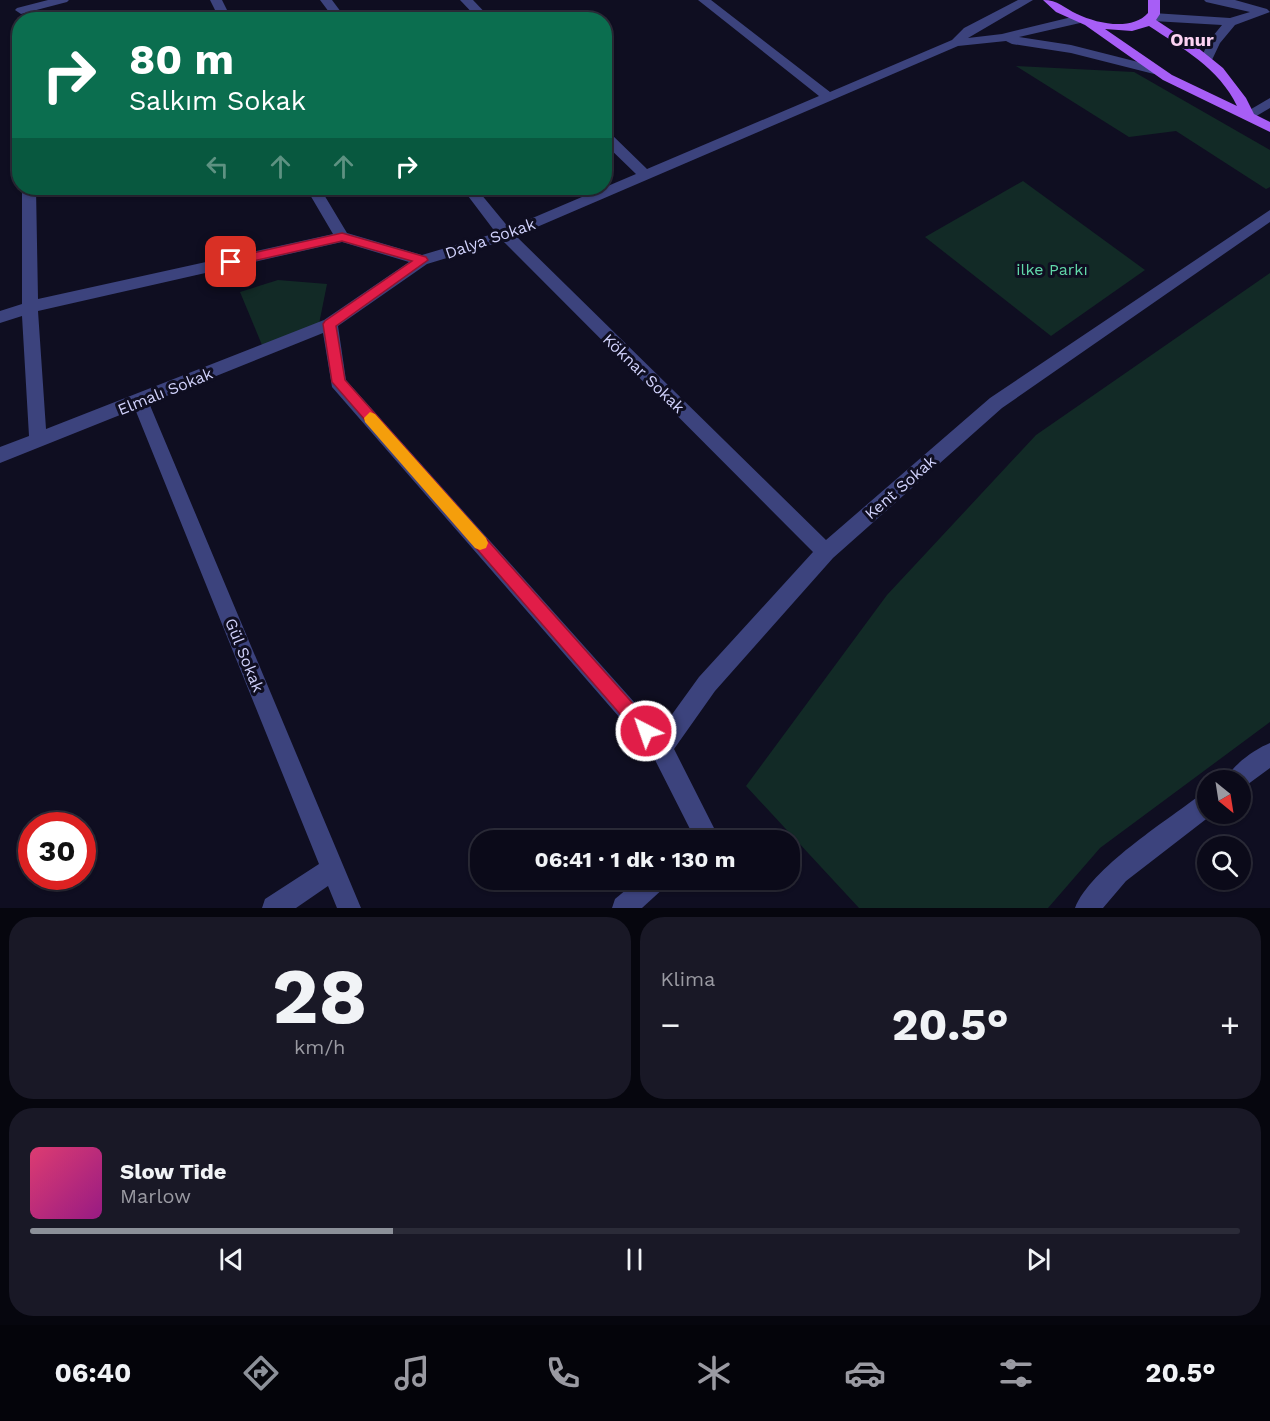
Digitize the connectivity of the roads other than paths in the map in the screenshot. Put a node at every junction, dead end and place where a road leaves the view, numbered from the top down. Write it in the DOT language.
graph roads {
  1 [pos="63,0"];
  2 [pos="466,0"];
  3 [pos="704,0"];
  4 [pos="1027,0"];
  5 [pos="1049,0"];
  6 [pos="1154,0"];
  7 [pos="1210,0"];
  8 [pos="21,10"];
  9 [pos="478,12"];
  10 [pos="1266,12"];
  11 [pos="1150,19"];
  12 [pos="1076,20"];
  13 [pos="1231,22"];
  14 [pos="1091,25"];
  15 [pos="1002,38"];
  16 [pos="956,42"];
  17 [pos="1207,59"];
  18 [pos="1154,70"];
  19 [pos="827,96"];
  20 [pos="1270,102"];
  21 [pos="1248,115"];
  22 [pos="1270,128"];
  23 [pos="612,143"];
  24 [pos="645,176"];
  25 [pos="612,190"];
  26 [pos="29,195"];
  27 [pos="317,195"];
  28 [pos="475,195"];
  29 [pos="600,195"];
  30 [pos="1270,215"];
  31 [pos="506,235"];
  32 [pos="342,237"];
  33 [pos="422,260"];
  34 [pos="30,307"];
  35 [pos="0,316"];
  36 [pos="330,324"];
  37 [pos="140,401"];
  38 [pos="38,441"];
  39 [pos="0,455"];
  40 [pos="826,552"];
  41 [pos="661,748"];
  42 [pos="1270,754"];
  43 [pos="1250,770"];
  44 [pos="1197,812"];
  45 [pos="703,830"];
  46 [pos="333,869"];
  47 [pos="644,890"];
  48 [pos="274,908"];
  49 [pos="349,908"];
  50 [pos="624,908"];
  51 [pos="1087,908"];
  1 -- 8 [label="street"];
  2 -- 9 [label="street"];
  3 -- 19 [label="street"];
  4 -- 16 [label="street, Dalya Sokak"];
  5 -- 12 [label="main road"];
  6 -- 11 [label="main road"];
  7 -- 10 [label="street"];
  10 -- 13 [label="street"];
  11 -- 13 [label="street"];
  11 -- 14 [label="main road"];
  11 -- 17 [label="main road"];
  12 -- 14 [label="main road"];
  12 -- 15 [label="street, Dalya Sokak"];
  13 -- 17 [label="street"];
  14 -- 18 [label="main road"];
  15 -- 16 [label="street, Dalya Sokak"];
  15 -- 18 [label="street"];
  16 -- 19 [label="street, Dalya Sokak"];
  17 -- 21 [label="main road"];
  18 -- 21 [label="main road"];
  19 -- 24 [label="street, Dalya Sokak"];
  20 -- 21 [label="street"];
  21 -- 22 [label="main road"];
  23 -- 24 [label="street"];
  24 -- 25 [label="street, Dalya Sokak"];
  26 -- 34 [label="street"];
  27 -- 32 [label="street"];
  28 -- 31 [label="street, Köknar Sokak"];
  29 -- 31 [label="street, Dalya Sokak"];
  30 -- 40 [label="street, Kent Sokak"];
  31 -- 33 [label="street, Dalya Sokak"];
  31 -- 40 [label="street, Köknar Sokak"];
  32 -- 33 [label="street, Dalya Sokak"];
  32 -- 34 [label="street, Dalya Sokak"];
  33 -- 36 [label="street, Elmalı Sokak"];
  34 -- 35 [label="street, Dalya Sokak"];
  34 -- 38 [label="street"];
  36 -- 37 [label="street, Elmalı Sokak"];
  36 -- 41 [label="street"];
  37 -- 38 [label="street, Elmalı Sokak"];
  37 -- 46 [label="street, Gül Sokak"];
  38 -- 39 [label="street, Elmalı Sokak"];
  40 -- 41 [label="street, Kent Sokak"];
  41 -- 45 [label="street"];
  42 -- 43 [label="street"];
  44 -- 51 [label="street"];
  46 -- 48 [label="street"];
  46 -- 49 [label="street, Gül Sokak"];
  47 -- 50 [label="street"];
}
